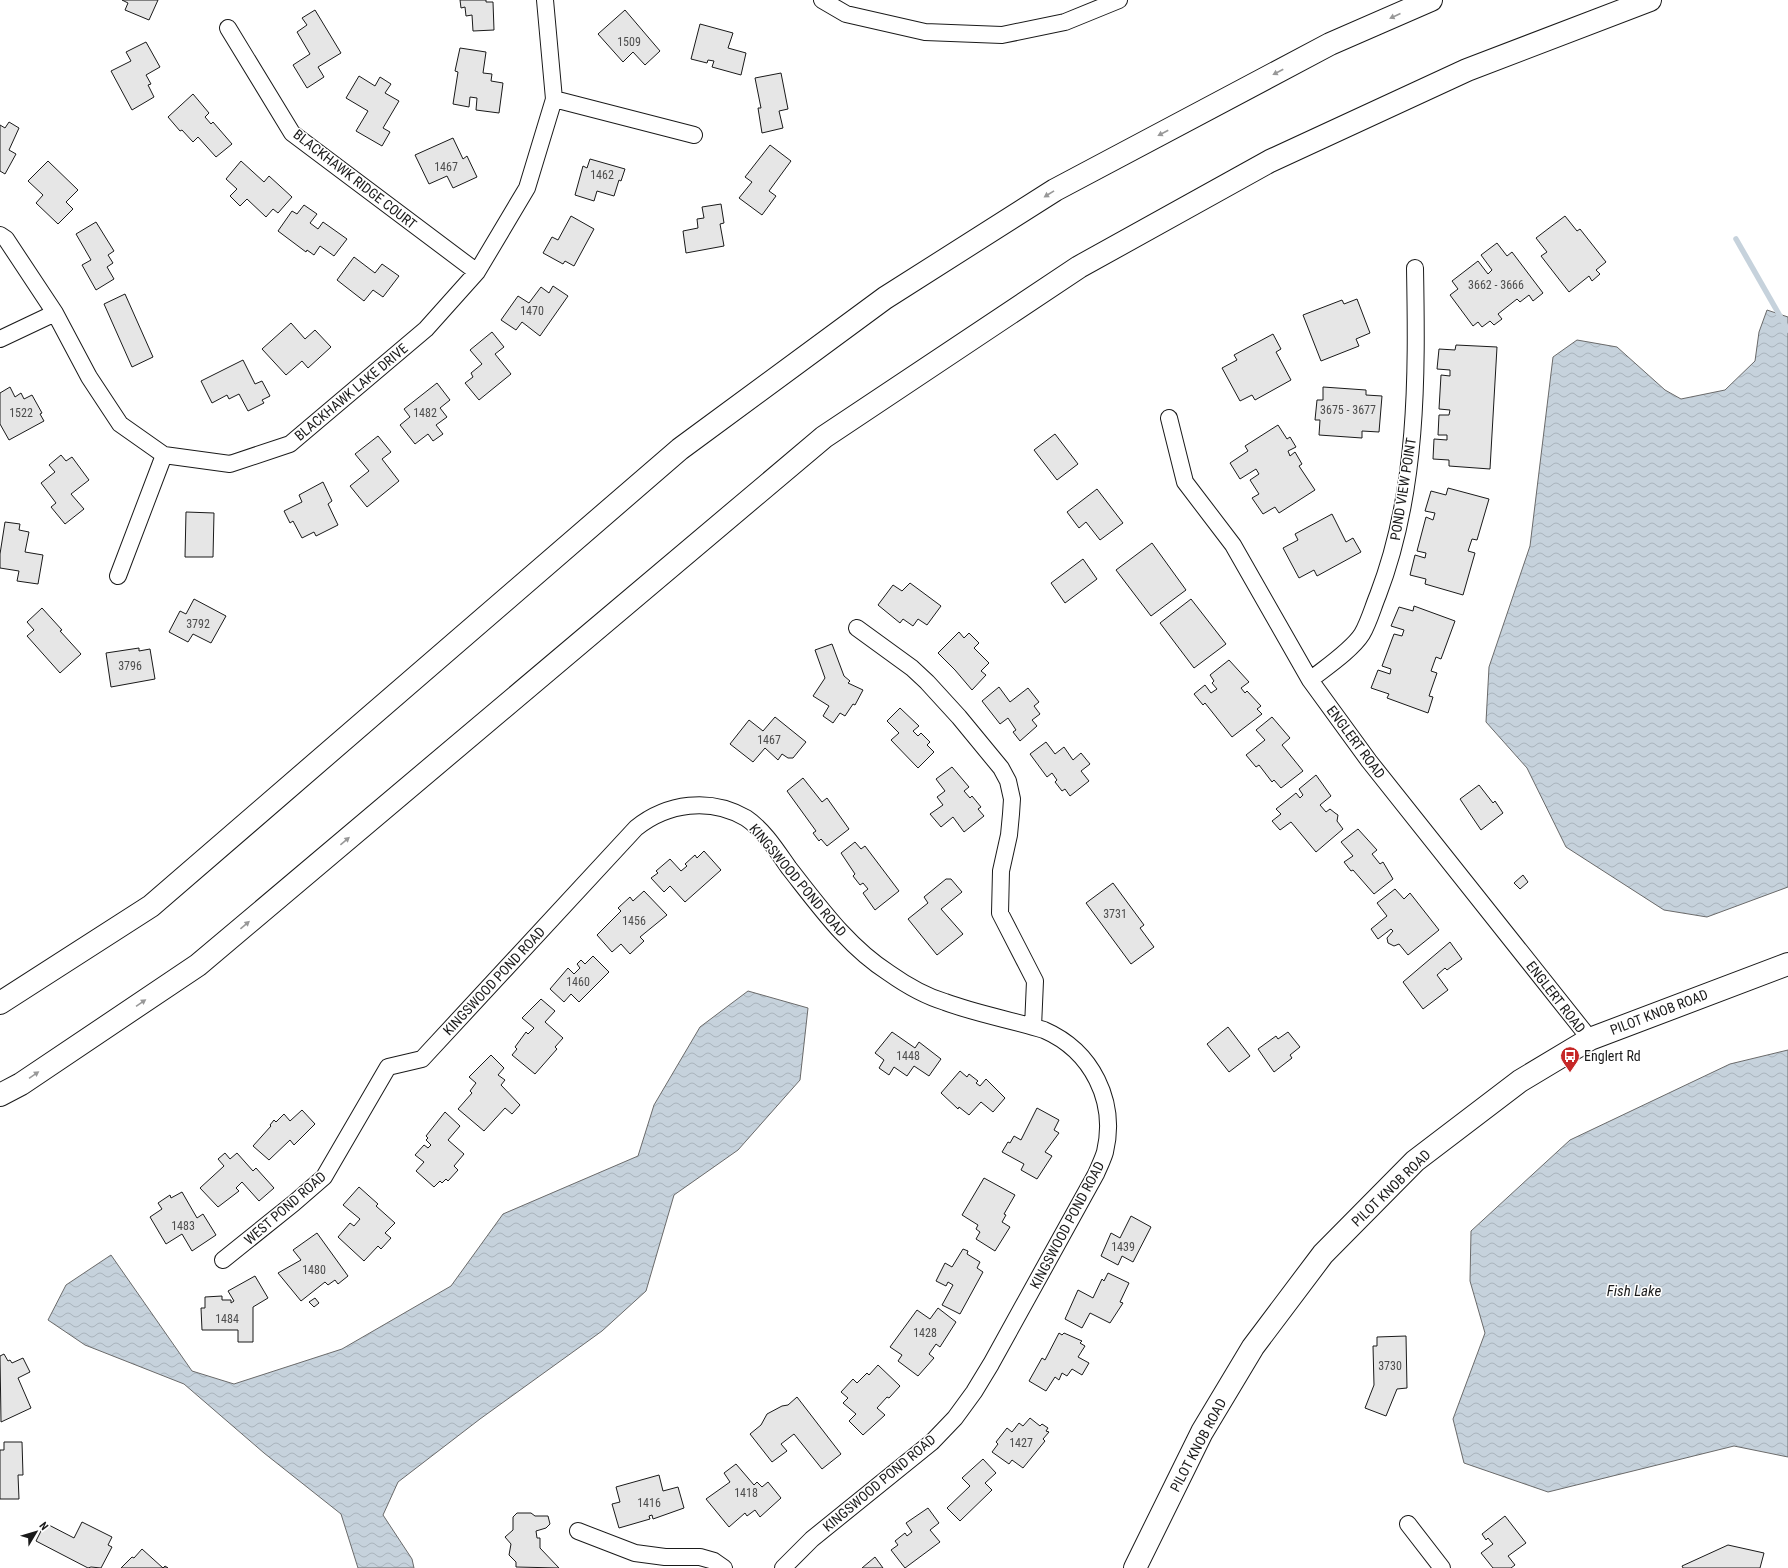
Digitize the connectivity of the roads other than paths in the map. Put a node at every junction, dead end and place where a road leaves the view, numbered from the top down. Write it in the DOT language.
graph roads {
  1 [pos="546,0"];
  2 [pos="822,0"];
  3 [pos="1119,0"];
  4 [pos="1431,0"];
  5 [pos="1650,0"];
  6 [pos="228,28"];
  7 [pos="554,99"];
  8 [pos="694,135"];
  9 [pos="0,235"];
  10 [pos="1415,268"];
  11 [pos="477,272"];
  12 [pos="55,313"];
  13 [pos="0,339"];
  14 [pos="1169,418"];
  15 [pos="164,455"];
  16 [pos="118,576"];
  17 [pos="857,628"];
  18 [pos="1310,680"];
  19 [pos="1788,964"];
  20 [pos="0,1004"];
  21 [pos="1033,1027"];
  22 [pos="1590,1039"];
  23 [pos="388,1067"];
  24 [pos="0,1095"];
  25 [pos="223,1260"];
  26 [pos="1408,1524"];
  27 [pos="578,1531"];
  28 [pos="724,1568"];
  29 [pos="783,1568"];
  30 [pos="1135,1568"];
  31 [pos="1442,1568"];
  1 -- 7 [label="street, BLACKHAWK LAKE DRIVE"];
  2 -- 3 [label="street"];
  4 -- 20 [label="main road, one-way"];
  24 -- 5 [label="main road, one-way"];
  6 -- 11 [label="street, BLACKHAWK RIDGE COURT"];
  7 -- 8 [label="street"];
  7 -- 11 [label="street, BLACKHAWK LAKE DRIVE"];
  9 -- 12 [label="street, BLACKHAWK LAKE DRIVE"];
  10 -- 18 [label="street, POND VIEW POINT"];
  11 -- 15 [label="street, BLACKHAWK LAKE DRIVE"];
  12 -- 13 [label="street"];
  12 -- 15 [label="street, BLACKHAWK LAKE DRIVE"];
  14 -- 18 [label="street, ENGLERT ROAD"];
  15 -- 16 [label="street"];
  17 -- 21 [label="street"];
  18 -- 22 [label="street, ENGLERT ROAD"];
  19 -- 22 [label="main road, PILOT KNOB ROAD"];
  21 -- 23 [label="street, KINGSWOOD POND ROAD"];
  21 -- 29 [label="street, KINGSWOOD POND ROAD"];
  22 -- 30 [label="main road, PILOT KNOB ROAD"];
  23 -- 25 [label="street, WEST POND ROAD"];
  26 -- 31 [label="street"];
  27 -- 28 [label="street"];
}
